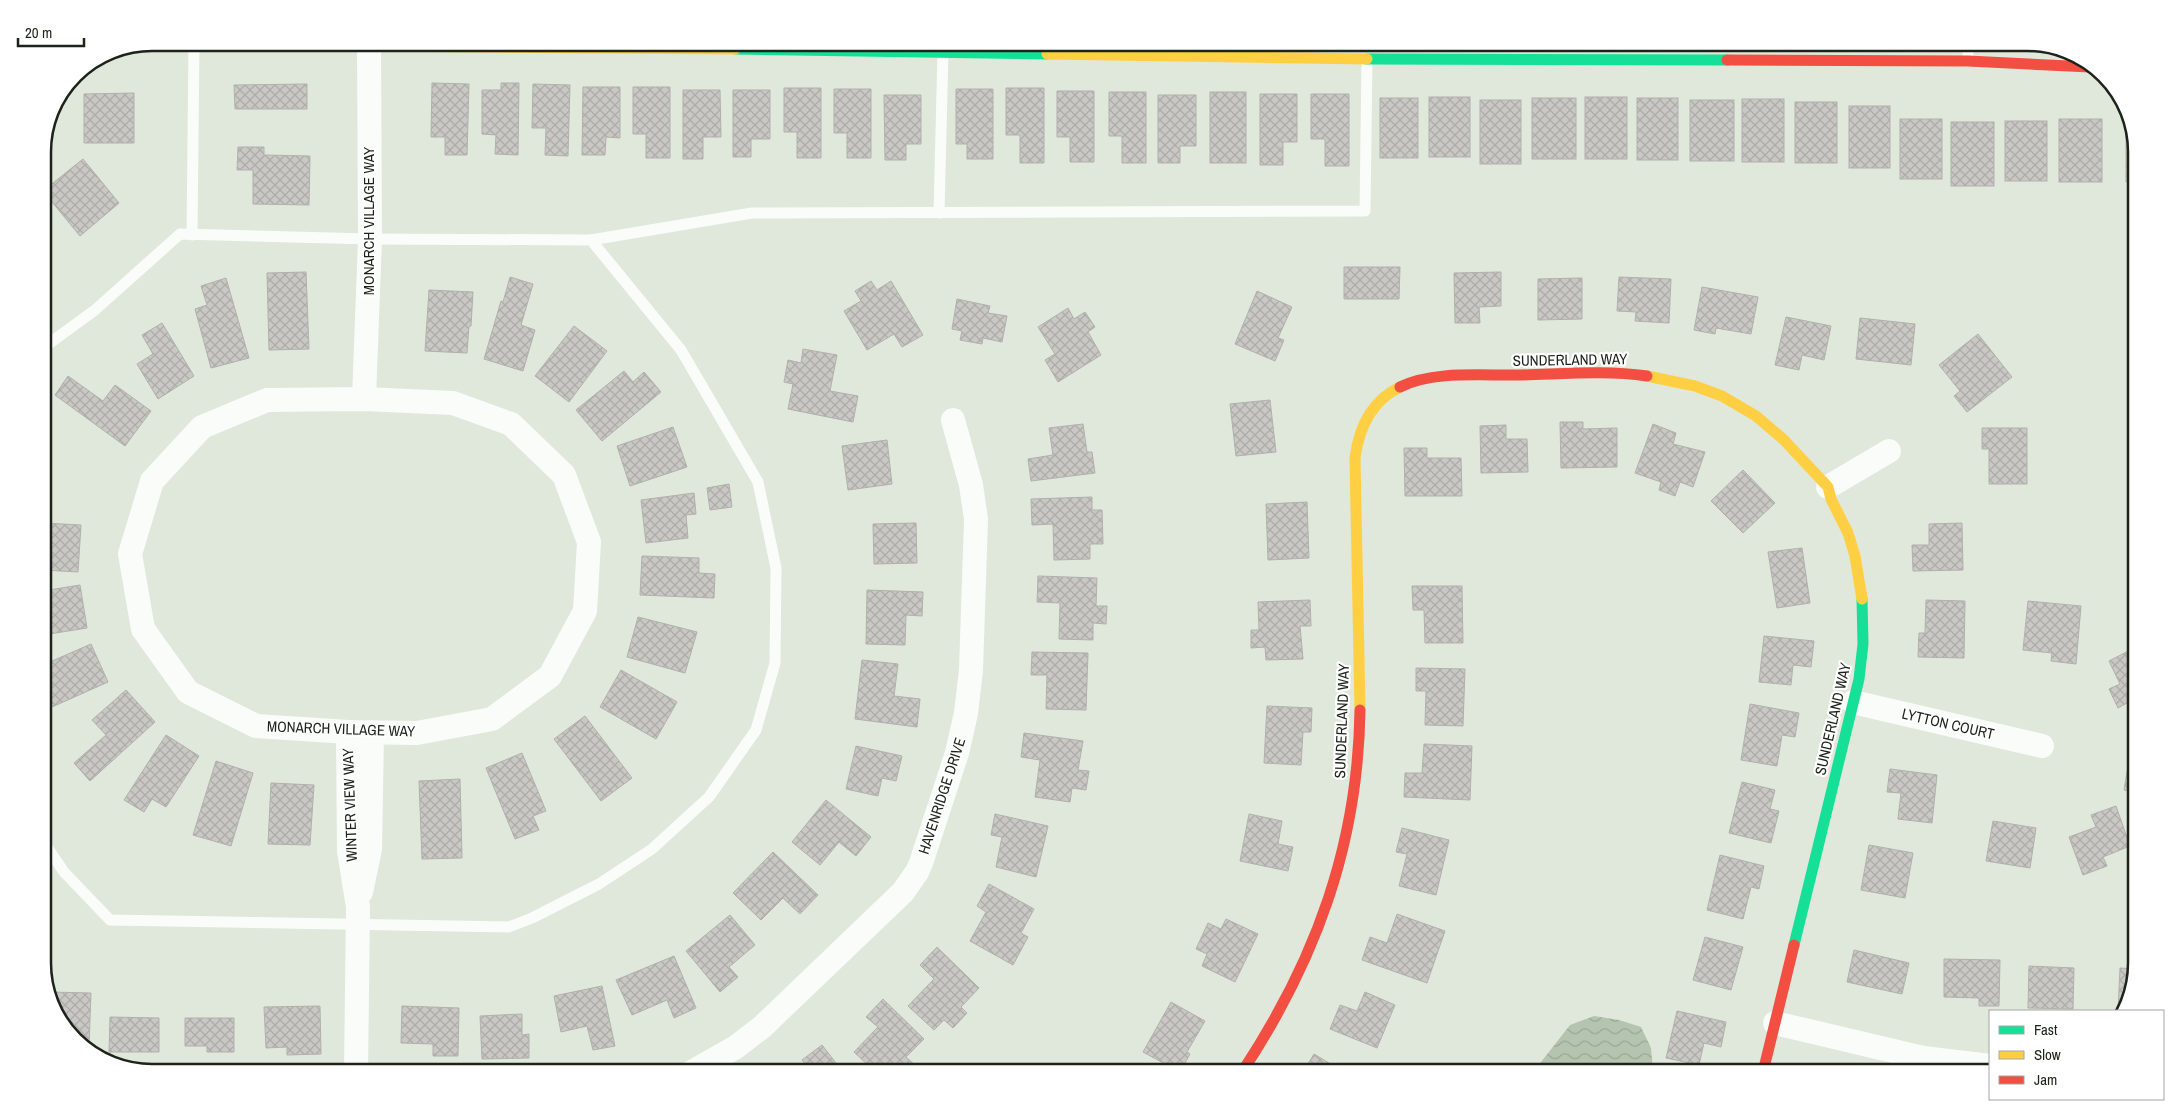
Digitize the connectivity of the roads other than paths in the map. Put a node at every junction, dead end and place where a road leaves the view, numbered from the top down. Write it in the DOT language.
graph roads {
  1 [pos="194,51"];
  2 [pos="369,51"];
  3 [pos="916,51"];
  4 [pos="977,51"];
  5 [pos="1138,51"];
  6 [pos="1235,51"];
  7 [pos="1968,51"];
  8 [pos="943,52"];
  9 [pos="1378,53"];
  10 [pos="1235,56"];
  11 [pos="1968,61"];
  12 [pos="2080,67"];
  13 [pos="939,213"];
  14 [pos="192,234"];
  15 [pos="370,239"];
  16 [pos="591,240"];
  17 [pos="51,342"];
  18 [pos="364,399"];
  19 [pos="953,420"];
  20 [pos="1889,451"];
  21 [pos="1828,487"];
  22 [pos="1853,702"];
  23 [pos="348,732"];
  24 [pos="372,732"];
  25 [pos="2042,746"];
  26 [pos="51,852"];
  27 [pos="358,916"];
  28 [pos="1775,1023"];
  29 [pos="356,1064"];
  30 [pos="706,1064"];
  31 [pos="1247,1064"];
  32 [pos="1765,1064"];
  33 [pos="1973,1064"];
  1 -- 14 [label="lane"];
  2 -- 15 [label="street, MONARCH VILLAGE WAY"];
  3 -- 8 [label="street"];
  4 -- 8 [label="street"];
  5 -- 10 [label="street"];
  6 -- 10 [label="lane"];
  7 -- 11 [label="lane"];
  8 -- 13 [label="lane"];
  9 -- 10 [label="street"];
  9 -- 11 [label="street"];
  9 -- 13 [label="lane"];
  11 -- 12 [label="street"];
  13 -- 16 [label="lane"];
  14 -- 15 [label="lane"];
  14 -- 17 [label="lane"];
  15 -- 16 [label="lane"];
  15 -- 18 [label="street, MONARCH VILLAGE WAY"];
  16 -- 27 [label="lane"];
  18 -- 23 [label="street, MONARCH VILLAGE WAY"];
  18 -- 24 [label="street, MONARCH VILLAGE WAY"];
  19 -- 30 [label="street, HAVENRIDGE DRIVE"];
  20 -- 21 [label="street"];
  21 -- 22 [label="street, SUNDERLAND WAY"];
  21 -- 31 [label="street, SUNDERLAND WAY"];
  22 -- 25 [label="street, LYTTON COURT"];
  22 -- 28 [label="street, SUNDERLAND WAY"];
  23 -- 24 [label="street, MONARCH VILLAGE WAY"];
  23 -- 27 [label="street, WINTER VIEW WAY"];
  24 -- 27 [label="street, WINTER VIEW WAY"];
  26 -- 27 [label="lane"];
  27 -- 29 [label="street, WINTER VIEW WAY"];
  28 -- 32 [label="street, SUNDERLAND WAY"];
  28 -- 33 [label="street"];
}
